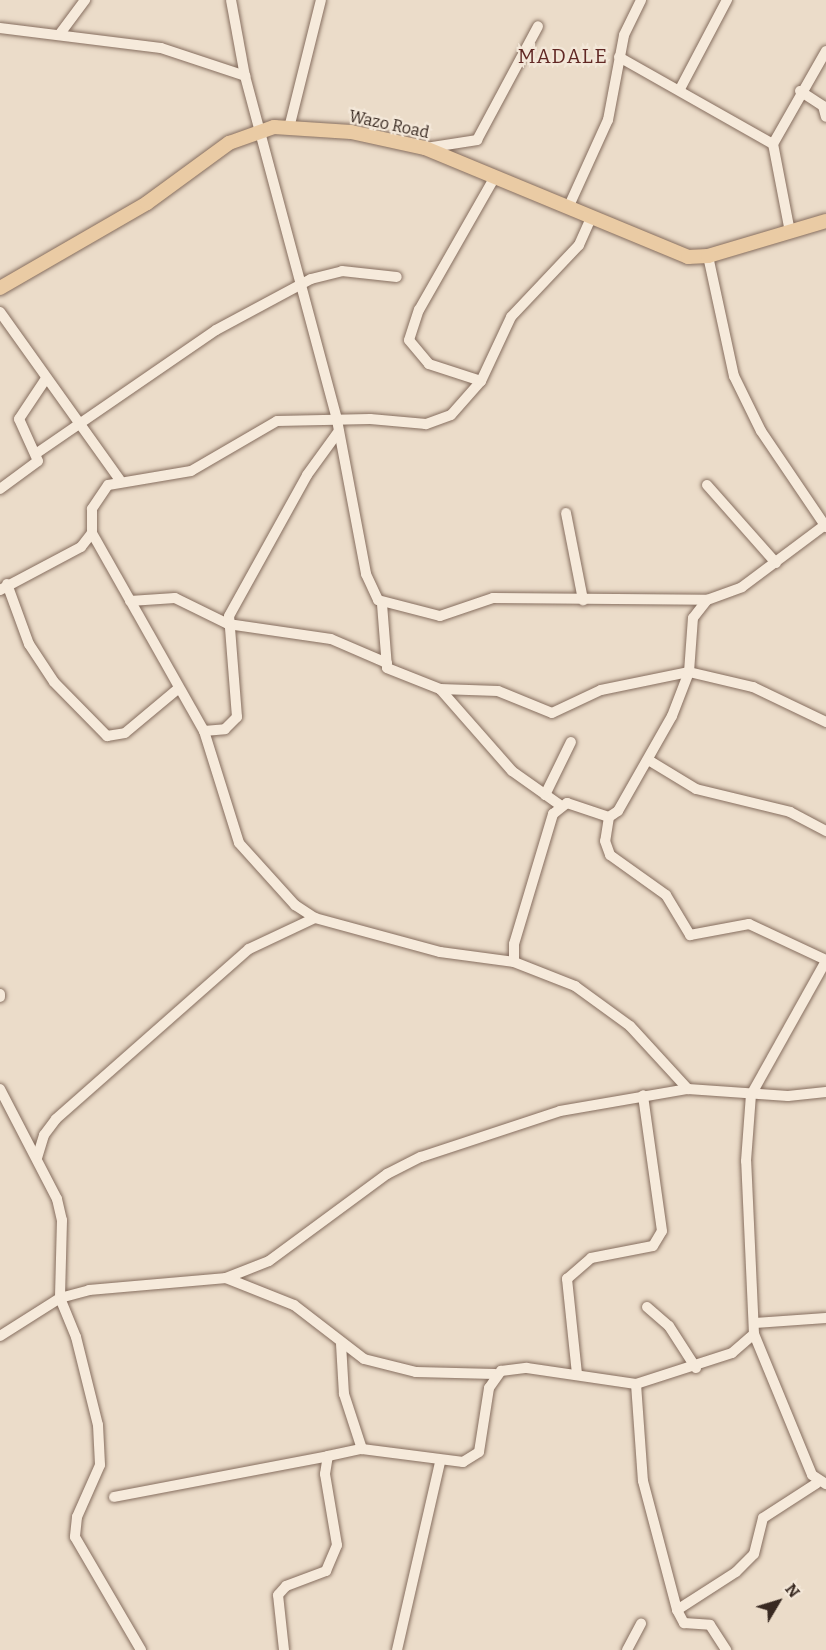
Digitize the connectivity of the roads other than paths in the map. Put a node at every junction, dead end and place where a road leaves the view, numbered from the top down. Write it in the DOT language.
graph roads {
  1 [pos="85,0"];
  2 [pos="231,0"];
  3 [pos="321,0"];
  4 [pos="641,0"];
  5 [pos="727,0"];
  6 [pos="538,26"];
  7 [pos="0,28"];
  8 [pos="58,35"];
  9 [pos="826,51"];
  10 [pos="619,57"];
  11 [pos="245,76"];
  12 [pos="680,89"];
  13 [pos="800,91"];
  14 [pos="826,117"];
  15 [pos="289,128"];
  16 [pos="260,131"];
  17 [pos="773,144"];
  18 [pos="425,148"];
  19 [pos="495,177"];
  20 [pos="568,208"];
  21 [pos="591,218"];
  22 [pos="826,221"];
  23 [pos="790,232"];
  24 [pos="708,256"];
  25 [pos="398,277"];
  26 [pos="300,285"];
  27 [pos="0,288"];
  28 [pos="0,312"];
  29 [pos="45,380"];
  30 [pos="481,381"];
  31 [pos="337,420"];
  32 [pos="80,426"];
  33 [pos="339,431"];
  34 [pos="37,453"];
  35 [pos="120,480"];
  36 [pos="707,485"];
  37 [pos="0,489"];
  38 [pos="566,513"];
  39 [pos="825,526"];
  40 [pos="92,533"];
  41 [pos="81,547"];
  42 [pos="101,550"];
  43 [pos="776,563"];
  44 [pos="4,587"];
  45 [pos="583,600"];
  46 [pos="707,600"];
  47 [pos="130,602"];
  48 [pos="382,604"];
  49 [pos="229,620"];
  50 [pos="387,663"];
  51 [pos="689,672"];
  52 [pos="179,688"];
  53 [pos="440,689"];
  54 [pos="826,722"];
  55 [pos="204,731"];
  56 [pos="571,742"];
  57 [pos="650,761"];
  58 [pos="545,795"];
  59 [pos="560,805"];
  60 [pos="609,817"];
  61 [pos="826,831"];
  62 [pos="315,918"];
  63 [pos="826,961"];
  64 [pos="514,962"];
  65 [pos="0,1089"];
  66 [pos="688,1089"];
  67 [pos="826,1092"];
  68 [pos="643,1095"];
  69 [pos="751,1095"];
  70 [pos="37,1158"];
  71 [pos="226,1278"];
  72 [pos="60,1298"];
  73 [pos="647,1306"];
  74 [pos="826,1318"];
  75 [pos="754,1329"];
  76 [pos="0,1336"];
  77 [pos="341,1344"];
  78 [pos="696,1368"];
  79 [pos="495,1374"];
  80 [pos="578,1374"];
  81 [pos="636,1384"];
  82 [pos="362,1449"];
  83 [pos="328,1456"];
  84 [pos="440,1462"];
  85 [pos="821,1484"];
  86 [pos="114,1497"];
  87 [pos="677,1610"];
  88 [pos="641,1623"];
  89 [pos="141,1650"];
  90 [pos="284,1650"];
  91 [pos="397,1650"];
  92 [pos="627,1650"];
  93 [pos="726,1650"];
  1 -- 8 [label="street"];
  2 -- 11 [label="street"];
  3 -- 15 [label="street"];
  4 -- 10 [label="street"];
  5 -- 12 [label="street"];
  6 -- 18 [label="street"];
  7 -- 8 [label="street"];
  8 -- 11 [label="street"];
  9 -- 13 [label="street"];
  10 -- 12 [label="street"];
  10 -- 20 [label="street"];
  11 -- 16 [label="street"];
  12 -- 17 [label="street"];
  13 -- 14 [label="street"];
  13 -- 17 [label="street"];
  15 -- 16 [label="main road, Wazo Road"];
  15 -- 18 [label="main road, Wazo Road"];
  16 -- 26 [label="street"];
  16 -- 27 [label="main road, Wazo Road"];
  17 -- 23 [label="street"];
  18 -- 19 [label="main road, Wazo Road"];
  19 -- 20 [label="main road, Wazo Road"];
  19 -- 30 [label="street"];
  20 -- 21 [label="main road, Wazo Road"];
  21 -- 24 [label="main road, Wazo Road"];
  21 -- 30 [label="street"];
  22 -- 23 [label="main road, Wazo Road"];
  23 -- 24 [label="main road, Wazo Road"];
  24 -- 39 [label="street"];
  25 -- 26 [label="street"];
  26 -- 31 [label="street"];
  26 -- 32 [label="street"];
  28 -- 29 [label="street"];
  29 -- 32 [label="street"];
  29 -- 34 [label="street"];
  30 -- 31 [label="street"];
  31 -- 33 [label="street"];
  31 -- 35 [label="street"];
  32 -- 34 [label="street"];
  32 -- 35 [label="street"];
  33 -- 48 [label="street"];
  33 -- 49 [label="street"];
  34 -- 37 [label="street"];
  35 -- 40 [label="street"];
  36 -- 43 [label="street"];
  38 -- 45 [label="street"];
  39 -- 43 [label="street"];
  40 -- 41 [label="street"];
  40 -- 42 [label="street"];
  41 -- 42 [label="street"];
  41 -- 44 [label="street"];
  42 -- 47 [label="street"];
  43 -- 46 [label="street"];
  44 -- 52 [label="street"];
  45 -- 46 [label="street"];
  45 -- 48 [label="street"];
  46 -- 51 [label="street"];
  47 -- 49 [label="street"];
  47 -- 52 [label="street"];
  48 -- 50 [label="street"];
  49 -- 50 [label="street"];
  49 -- 55 [label="street"];
  50 -- 53 [label="street"];
  51 -- 53 [label="street"];
  51 -- 54 [label="street"];
  51 -- 57 [label="street"];
  52 -- 55 [label="street"];
  53 -- 58 [label="street"];
  55 -- 62 [label="street"];
  56 -- 58 [label="street"];
  57 -- 60 [label="street"];
  57 -- 61 [label="street"];
  58 -- 59 [label="street"];
  59 -- 60 [label="street"];
  59 -- 64 [label="street"];
  60 -- 63 [label="street"];
  62 -- 64 [label="street"];
  62 -- 70 [label="street"];
  63 -- 69 [label="street"];
  64 -- 66 [label="street"];
  65 -- 70 [label="street"];
  66 -- 68 [label="street"];
  66 -- 69 [label="street"];
  67 -- 69 [label="street"];
  68 -- 71 [label="street"];
  68 -- 80 [label="street"];
  69 -- 75 [label="street"];
  70 -- 72 [label="street"];
  71 -- 72 [label="street"];
  71 -- 77 [label="street"];
  72 -- 76 [label="street"];
  72 -- 89 [label="street"];
  73 -- 78 [label="street"];
  74 -- 75 [label="street"];
  75 -- 78 [label="street"];
  75 -- 85 [label="street"];
  77 -- 79 [label="street"];
  77 -- 82 [label="street"];
  78 -- 81 [label="street"];
  79 -- 80 [label="street"];
  79 -- 84 [label="street"];
  80 -- 81 [label="street"];
  81 -- 87 [label="street"];
  82 -- 83 [label="street"];
  82 -- 84 [label="street"];
  83 -- 86 [label="street"];
  83 -- 90 [label="street"];
  84 -- 91 [label="street"];
  85 -- 87 [label="street"];
  87 -- 93 [label="street"];
  88 -- 92 [label="street"];
}
